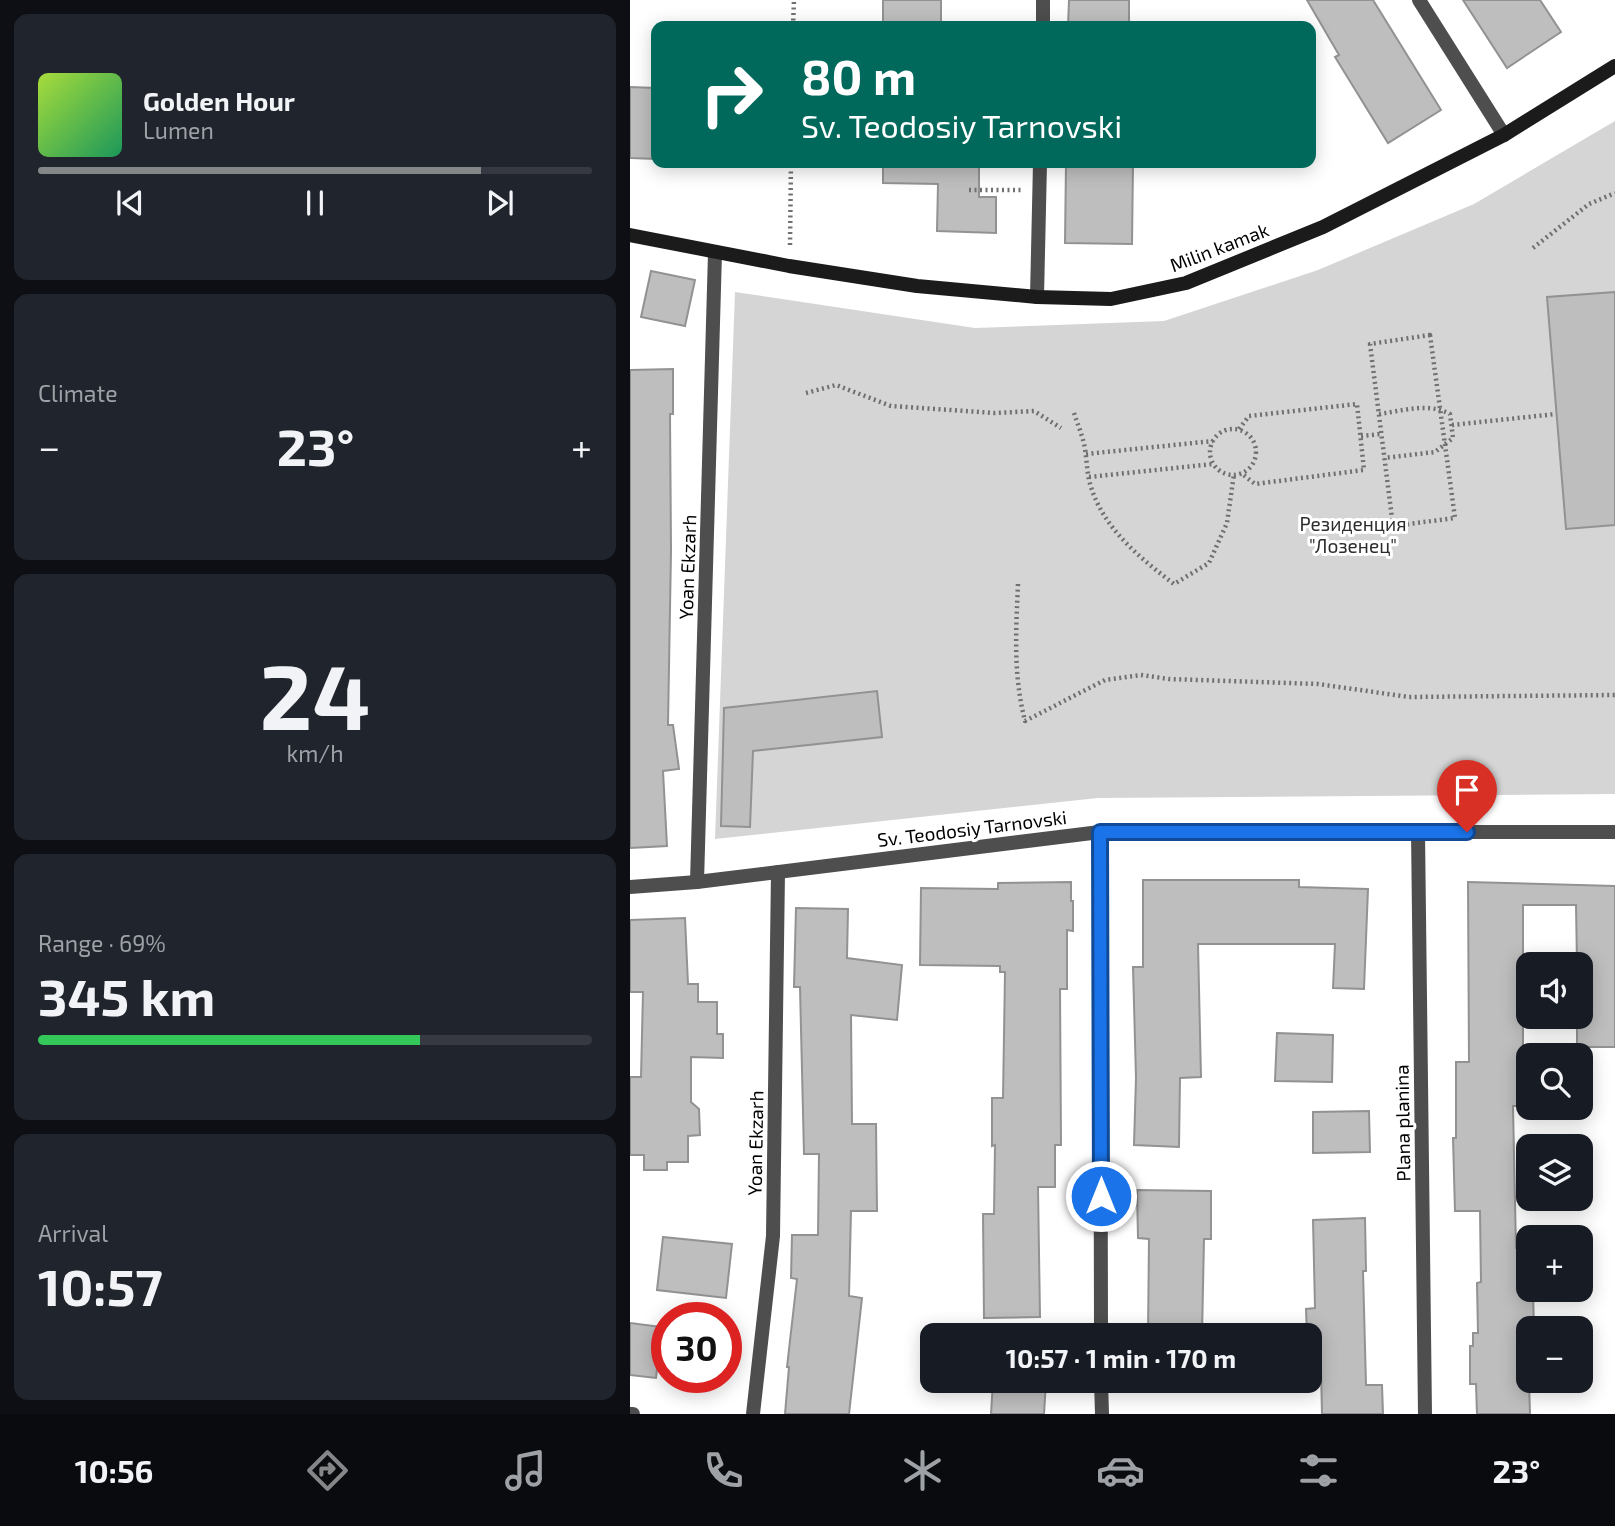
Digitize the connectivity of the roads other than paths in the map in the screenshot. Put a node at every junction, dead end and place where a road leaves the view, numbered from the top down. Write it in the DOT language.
graph roads {
  1 [pos="1043,0"];
  2 [pos="1419,0"];
  3 [pos="1043,21"];
  4 [pos="1615,66"];
  5 [pos="1504,135"];
  6 [pos="1040,168"];
  7 [pos="630,235"];
  8 [pos="715,253"];
  9 [pos="1037,297"];
  10 [pos="1100,832"];
  11 [pos="1418,832"];
  12 [pos="1615,832"];
  13 [pos="778,872"];
  14 [pos="698,882"];
  15 [pos="630,887"];
  16 [pos="1101,1323"];
  17 [pos="1101,1393"];
  18 [pos="753,1414"];
  19 [pos="1102,1414"];
  20 [pos="1425,1414"];
  1 -- 3 [label="street"];
  2 -- 5 [label="street"];
  4 -- 5 [label="street, Milin kamak"];
  5 -- 9 [label="street, Milin kamak"];
  6 -- 9 [label="street"];
  7 -- 8 [label="street, Milin kamak"];
  8 -- 9 [label="street, Milin kamak"];
  8 -- 14 [label="street, Yoan Ekzarh"];
  10 -- 11 [label="street, Sv. Teodosiy Tarnovski"];
  10 -- 13 [label="street, Sv. Teodosiy Tarnovski"];
  10 -- 16 [label="street"];
  11 -- 12 [label="street, Sv. Teodosiy Tarnovski"];
  11 -- 20 [label="street, Plana planina"];
  13 -- 14 [label="street, Sv. Teodosiy Tarnovski"];
  13 -- 18 [label="street, Yoan Ekzarh"];
  14 -- 15 [label="street, Sv. Teodosiy Tarnovski"];
  17 -- 19 [label="street"];
}
